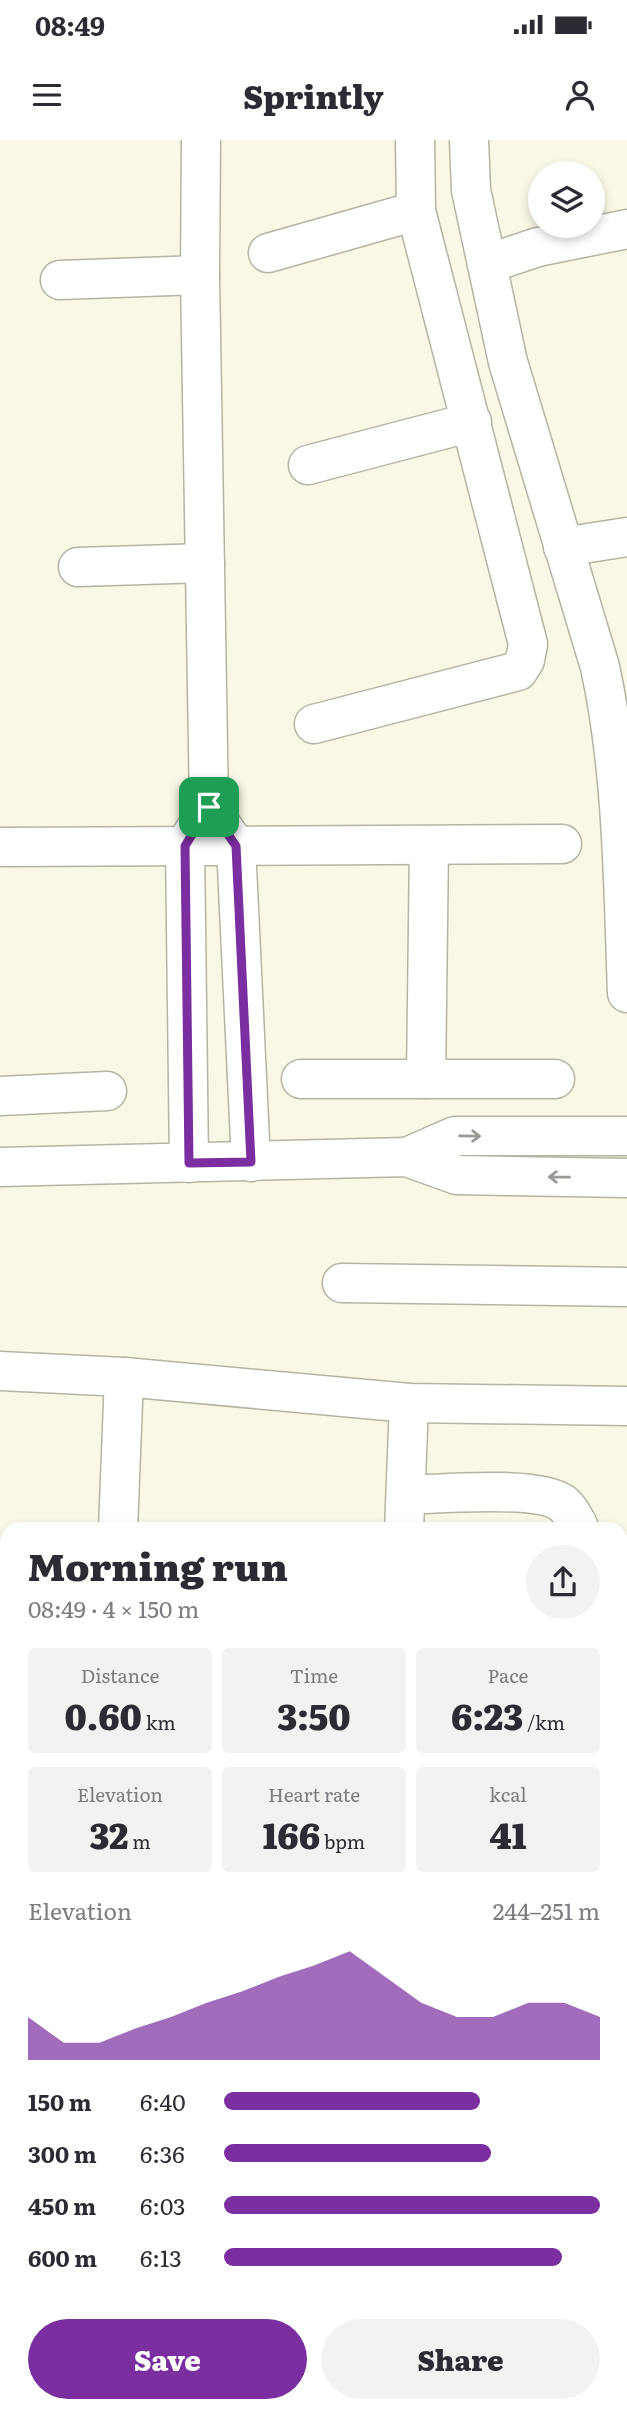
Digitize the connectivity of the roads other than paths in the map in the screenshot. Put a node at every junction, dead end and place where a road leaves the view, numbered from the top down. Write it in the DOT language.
graph roads {
  1 [pos="201,140"];
  2 [pos="415,140"];
  3 [pos="469,140"];
  4 [pos="416,211"];
  5 [pos="627,229"];
  6 [pos="268,253"];
  7 [pos="487,264"];
  8 [pos="200,275"];
  9 [pos="60,280"];
  10 [pos="472,422"];
  11 [pos="308,465"];
  12 [pos="627,537"];
  13 [pos="563,547"];
  14 [pos="205,563"];
  15 [pos="78,567"];
  16 [pos="314,724"];
  17 [pos="209,807"];
  18 [pos="562,844"];
  19 [pos="185,846"];
  20 [pos="236,846"];
  21 [pos="429,846"];
  22 [pos="0,847"];
  23 [pos="627,993"];
  24 [pos="301,1079"];
  25 [pos="426,1079"];
  26 [pos="555,1079"];
  27 [pos="107,1091"];
  28 [pos="0,1096"];
  29 [pos="627,1136"];
  30 [pos="407,1157"];
  31 [pos="251,1162"];
  32 [pos="189,1163"];
  33 [pos="0,1167"];
  34 [pos="627,1178"];
  35 [pos="342,1283"];
  36 [pos="627,1287"];
  37 [pos="0,1371"];
  38 [pos="124,1377"];
  39 [pos="410,1403"];
  40 [pos="627,1406"];
  41 [pos="405,1512"];
  42 [pos="118,1522"];
  43 [pos="575,1522"];
  1 -- 8 [label="street"];
  2 -- 4 [label="street"];
  3 -- 7 [label="street"];
  4 -- 6 [label="street"];
  4 -- 10 [label="street"];
  5 -- 7 [label="street"];
  7 -- 13 [label="street"];
  8 -- 9 [label="street"];
  8 -- 14 [label="street"];
  10 -- 11 [label="street"];
  10 -- 16 [label="street"];
  12 -- 13 [label="street"];
  13 -- 23 [label="street"];
  14 -- 15 [label="street"];
  14 -- 17 [label="street"];
  17 -- 19 [label="street"];
  17 -- 20 [label="street"];
  18 -- 21 [label="street"];
  19 -- 20 [label="street"];
  19 -- 22 [label="street"];
  19 -- 32 [label="street"];
  20 -- 21 [label="street"];
  20 -- 31 [label="street"];
  21 -- 25 [label="street"];
  24 -- 25 [label="street"];
  25 -- 26 [label="street"];
  27 -- 28 [label="street"];
  30 -- 29 [label="street, one-way"];
  30 -- 31 [label="street"];
  34 -- 30 [label="street, one-way"];
  31 -- 32 [label="street"];
  32 -- 33 [label="street"];
  35 -- 36 [label="street"];
  37 -- 38 [label="street"];
  38 -- 39 [label="street"];
  38 -- 42 [label="street"];
  39 -- 40 [label="street"];
  39 -- 41 [label="street"];
  41 -- 43 [label="street"];
}
